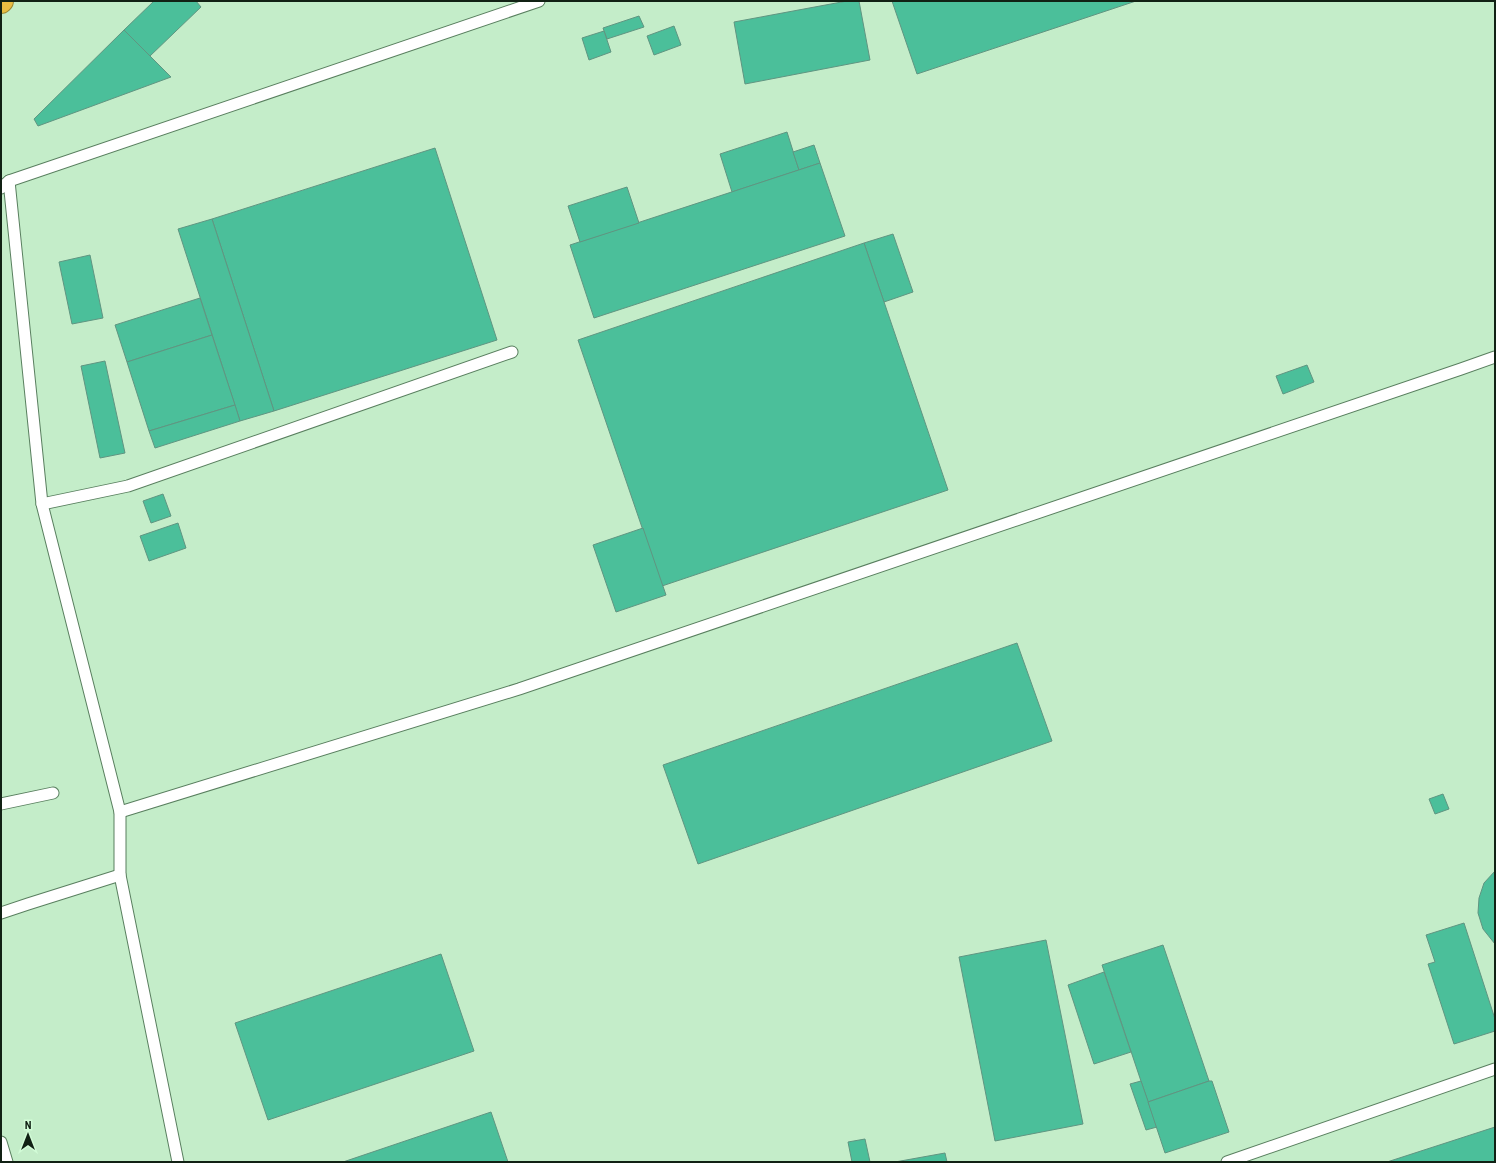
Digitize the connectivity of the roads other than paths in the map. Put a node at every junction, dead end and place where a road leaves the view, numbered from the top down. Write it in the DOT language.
graph roads {
  1 [pos="539,1"];
  2 [pos="5,184"];
  3 [pos="512,352"];
  4 [pos="1495,357"];
  5 [pos="42,504"];
  6 [pos="54,793"];
  7 [pos="1,804"];
  8 [pos="120,812"];
  9 [pos="120,875"];
  10 [pos="1,913"];
  11 [pos="1495,1070"];
  12 [pos="1,1142"];
  13 [pos="7,1162"];
  14 [pos="178,1162"];
  15 [pos="1227,1162"];
  1 -- 2 [label="lane"];
  2 -- 5 [label="lane"];
  3 -- 5 [label="lane"];
  4 -- 8 [label="lane"];
  5 -- 8 [label="lane"];
  6 -- 7 [label="lane"];
  8 -- 9 [label="lane"];
  9 -- 10 [label="lane"];
  9 -- 14 [label="lane"];
  11 -- 15 [label="lane"];
  12 -- 13 [label="lane"];
}
